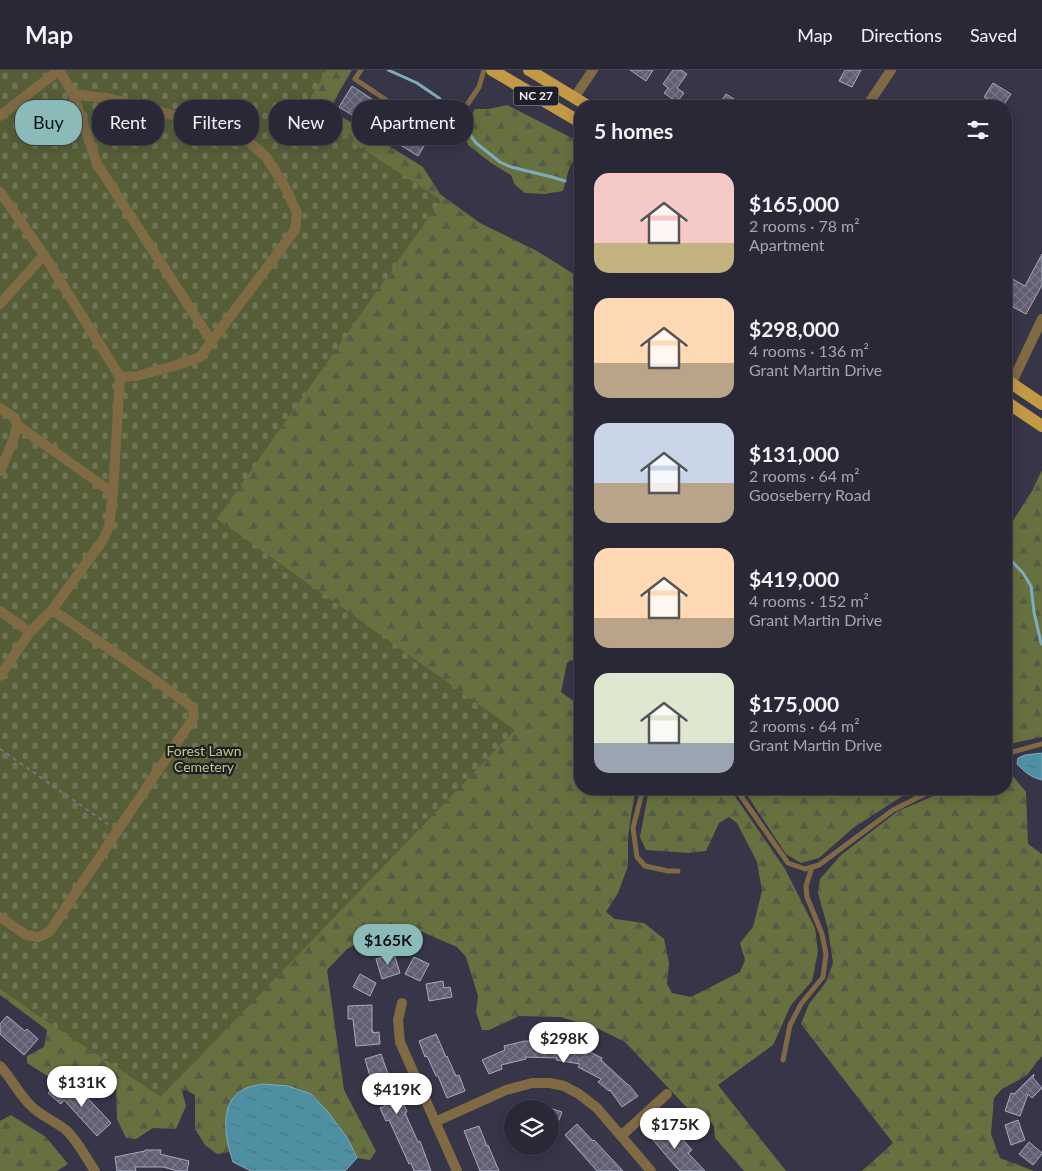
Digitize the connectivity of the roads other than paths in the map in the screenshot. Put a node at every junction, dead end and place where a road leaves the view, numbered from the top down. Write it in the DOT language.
graph roads {
  1 [pos="59,70"];
  2 [pos="361,70"];
  3 [pos="484,70"];
  4 [pos="492,70"];
  5 [pos="529,70"];
  6 [pos="593,70"];
  7 [pos="891,70"];
  8 [pos="72,94"];
  9 [pos="574,98"];
  10 [pos="578,100"];
  11 [pos="871,100"];
  12 [pos="0,116"];
  13 [pos="574,118"];
  14 [pos="0,192"];
  15 [pos="44,255"];
  16 [pos="0,304"];
  17 [pos="1042,319"];
  18 [pos="212,342"];
  19 [pos="1012,374"];
  20 [pos="120,377"];
  21 [pos="1012,384"];
  22 [pos="1042,404"];
  23 [pos="1012,406"];
  24 [pos="0,408"];
  25 [pos="18,426"];
  26 [pos="1042,426"];
  27 [pos="0,471"];
  28 [pos="113,493"];
  29 [pos="52,610"];
  30 [pos="0,611"];
  31 [pos="30,632"];
  32 [pos="0,676"];
  33 [pos="1042,744"];
  34 [pos="1012,752"];
  35 [pos="641,795"];
  36 [pos="740,795"];
  37 [pos="923,795"];
  38 [pos="812,867"];
  39 [pos="678,871"];
  40 [pos="0,917"];
  41 [pos="402,1003"];
  42 [pos="783,1060"];
  43 [pos="0,1066"];
  44 [pos="668,1094"];
  45 [pos="435,1122"];
  46 [pos="621,1136"];
  47 [pos="95,1171"];
  48 [pos="457,1171"];
  49 [pos="651,1171"];
  1 -- 8 [label="street"];
  1 -- 12 [label="street"];
  2 -- 3 [label="lane"];
  4 -- 13 [label="main road, NC 27"];
  5 -- 9 [label="main road, NC 27"];
  6 -- 9 [label="street"];
  7 -- 11 [label="street"];
  8 -- 18 [label="street"];
  8 -- 18 [label="street"];
  9 -- 10 [label="main road, NC 27"];
  14 -- 15 [label="street"];
  15 -- 16 [label="street"];
  15 -- 20 [label="street"];
  17 -- 19 [label="street"];
  18 -- 20 [label="street"];
  20 -- 28 [label="street"];
  21 -- 22 [label="main road"];
  23 -- 26 [label="main road"];
  24 -- 25 [label="street"];
  25 -- 27 [label="street"];
  25 -- 28 [label="street"];
  28 -- 29 [label="street"];
  29 -- 31 [label="street"];
  29 -- 40 [label="street"];
  30 -- 31 [label="street"];
  31 -- 32 [label="street"];
  33 -- 34 [label="lane"];
  35 -- 39 [label="lane"];
  36 -- 38 [label="lane"];
  37 -- 38 [label="lane"];
  38 -- 42 [label="lane"];
  41 -- 45 [label="street"];
  43 -- 47 [label="street"];
  44 -- 46 [label="street"];
  45 -- 46 [label="street"];
  45 -- 48 [label="street"];
  46 -- 49 [label="street"];
}
